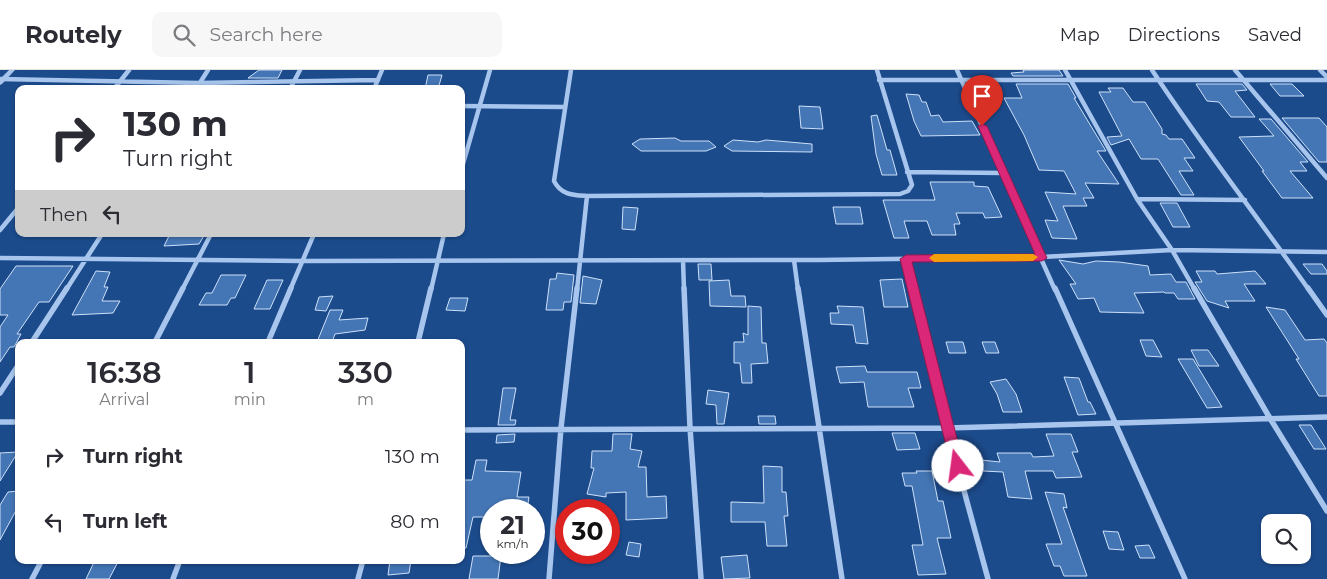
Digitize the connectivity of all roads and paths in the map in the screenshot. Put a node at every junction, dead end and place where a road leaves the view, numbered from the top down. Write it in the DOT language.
graph roads {
  1 [pos="12,70"];
  2 [pos="129,70"];
  3 [pos="208,70"];
  4 [pos="300,70"];
  5 [pos="382,70"];
  6 [pos="490,70"];
  7 [pos="571,70"];
  8 [pos="876,70"];
  9 [pos="957,70"];
  10 [pos="1066,70"];
  11 [pos="1152,70"];
  12 [pos="1235,70"];
  13 [pos="1320,70"];
  14 [pos="1327,78"];
  15 [pos="1,80"];
  16 [pos="121,80"];
  17 [pos="378,80"];
  18 [pos="879,80"];
  19 [pos="961,80"];
  20 [pos="1244,80"];
  21 [pos="294,81"];
  22 [pos="1072,81"];
  23 [pos="1160,81"];
  24 [pos="200,83"];
  25 [pos="117,85"];
  26 [pos="292,85"];
  27 [pos="376,85"];
  28 [pos="465,106"];
  29 [pos="479,107"];
  30 [pos="565,107"];
  31 [pos="465,157"];
  32 [pos="907,172"];
  33 [pos="1003,173"];
  34 [pos="1327,178"];
  35 [pos="587,196"];
  36 [pos="1137,199"];
  37 [pos="1245,200"];
  38 [pos="15,211"];
  39 [pos="0,230"];
  40 [pos="100,237"];
  41 [pos="209,237"];
  42 [pos="313,237"];
  43 [pos="443,237"];
  44 [pos="1172,250"];
  45 [pos="1281,252"];
  46 [pos="1327,252"];
  47 [pos="0,258"];
  48 [pos="86,258"];
  49 [pos="1042,258"];
  50 [pos="906,259"];
  51 [pos="197,260"];
  52 [pos="437,260"];
  53 [pos="579,260"];
  54 [pos="683,260"];
  55 [pos="794,260"];
  56 [pos="302,262"];
  57 [pos="1327,315"];
  58 [pos="34,339"];
  59 [pos="157,339"];
  60 [pos="269,339"];
  61 [pos="419,339"];
  62 [pos="15,370"];
  63 [pos="0,393"];
  64 [pos="1327,417"];
  65 [pos="1271,420"];
  66 [pos="0,422"];
  67 [pos="15,422"];
  68 [pos="1114,425"];
  69 [pos="561,428"];
  70 [pos="690,428"];
  71 [pos="818,428"];
  72 [pos="947,428"];
  73 [pos="465,430"];
  74 [pos="1327,510"];
  75 [pos="40,564"];
  76 [pos="179,564"];
  77 [pos="362,564"];
  78 [pos="32,579"];
  79 [pos="173,579"];
  80 [pos="358,579"];
  81 [pos="549,579"];
  82 [pos="701,579"];
  83 [pos="842,579"];
  84 [pos="988,579"];
  85 [pos="1185,579"];
  1 -- 15 [label="street"];
  2 -- 16 [label="street"];
  3 -- 24 [label="street"];
  4 -- 21 [label="street"];
  5 -- 17 [label="street"];
  6 -- 29 [label="street"];
  7 -- 30 [label="street"];
  8 -- 18 [label="street"];
  9 -- 19 [label="street"];
  10 -- 22 [label="street"];
  11 -- 23 [label="street"];
  12 -- 20 [label="street"];
  13 -- 14 [label="street"];
  14 -- 20 [label="street"];
  15 -- 16 [label="street"];
  16 -- 24 [label="street"];
  16 -- 25 [label="street"];
  17 -- 21 [label="street"];
  17 -- 27 [label="street"];
  18 -- 19 [label="street"];
  18 -- 32 [label="street"];
  19 -- 22 [label="street"];
  19 -- 33 [label="street"];
  20 -- 23 [label="street"];
  20 -- 34 [label="street"];
  21 -- 24 [label="street"];
  21 -- 26 [label="street"];
  22 -- 23 [label="street"];
  22 -- 36 [label="street"];
  23 -- 37 [label="street"];
  28 -- 29 [label="street"];
  29 -- 30 [label="street"];
  29 -- 31 [label="street"];
  30 -- 35 [label="street"];
  32 -- 33 [label="street"];
  32 -- 35 [label="street"];
  33 -- 49 [label="street"];
  35 -- 53 [label="street"];
  36 -- 37 [label="street"];
  36 -- 44 [label="street"];
  37 -- 45 [label="street"];
  38 -- 39 [label="street"];
  40 -- 48 [label="street"];
  41 -- 51 [label="street"];
  42 -- 56 [label="street"];
  43 -- 52 [label="street"];
  44 -- 45 [label="street"];
  44 -- 49 [label="street"];
  44 -- 65 [label="street"];
  45 -- 46 [label="street"];
  45 -- 57 [label="street"];
  47 -- 48 [label="street"];
  48 -- 51 [label="street"];
  48 -- 58 [label="street"];
  49 -- 50 [label="street"];
  49 -- 68 [label="street"];
  50 -- 55 [label="street"];
  50 -- 72 [label="street"];
  51 -- 56 [label="street"];
  51 -- 59 [label="street"];
  52 -- 53 [label="street"];
  52 -- 56 [label="street"];
  52 -- 61 [label="street"];
  53 -- 54 [label="street"];
  53 -- 69 [label="street"];
  54 -- 55 [label="street"];
  54 -- 70 [label="street"];
  55 -- 71 [label="street"];
  56 -- 60 [label="street"];
  62 -- 63 [label="street"];
  64 -- 65 [label="street"];
  65 -- 68 [label="street"];
  65 -- 74 [label="street"];
  66 -- 67 [label="street"];
  68 -- 72 [label="street"];
  68 -- 85 [label="street"];
  69 -- 70 [label="street"];
  69 -- 73 [label="street"];
  69 -- 81 [label="street"];
  70 -- 71 [label="street"];
  70 -- 82 [label="street"];
  71 -- 72 [label="street"];
  71 -- 83 [label="street"];
  72 -- 84 [label="street"];
  75 -- 78 [label="street"];
  76 -- 79 [label="street"];
  77 -- 80 [label="street"];
}
